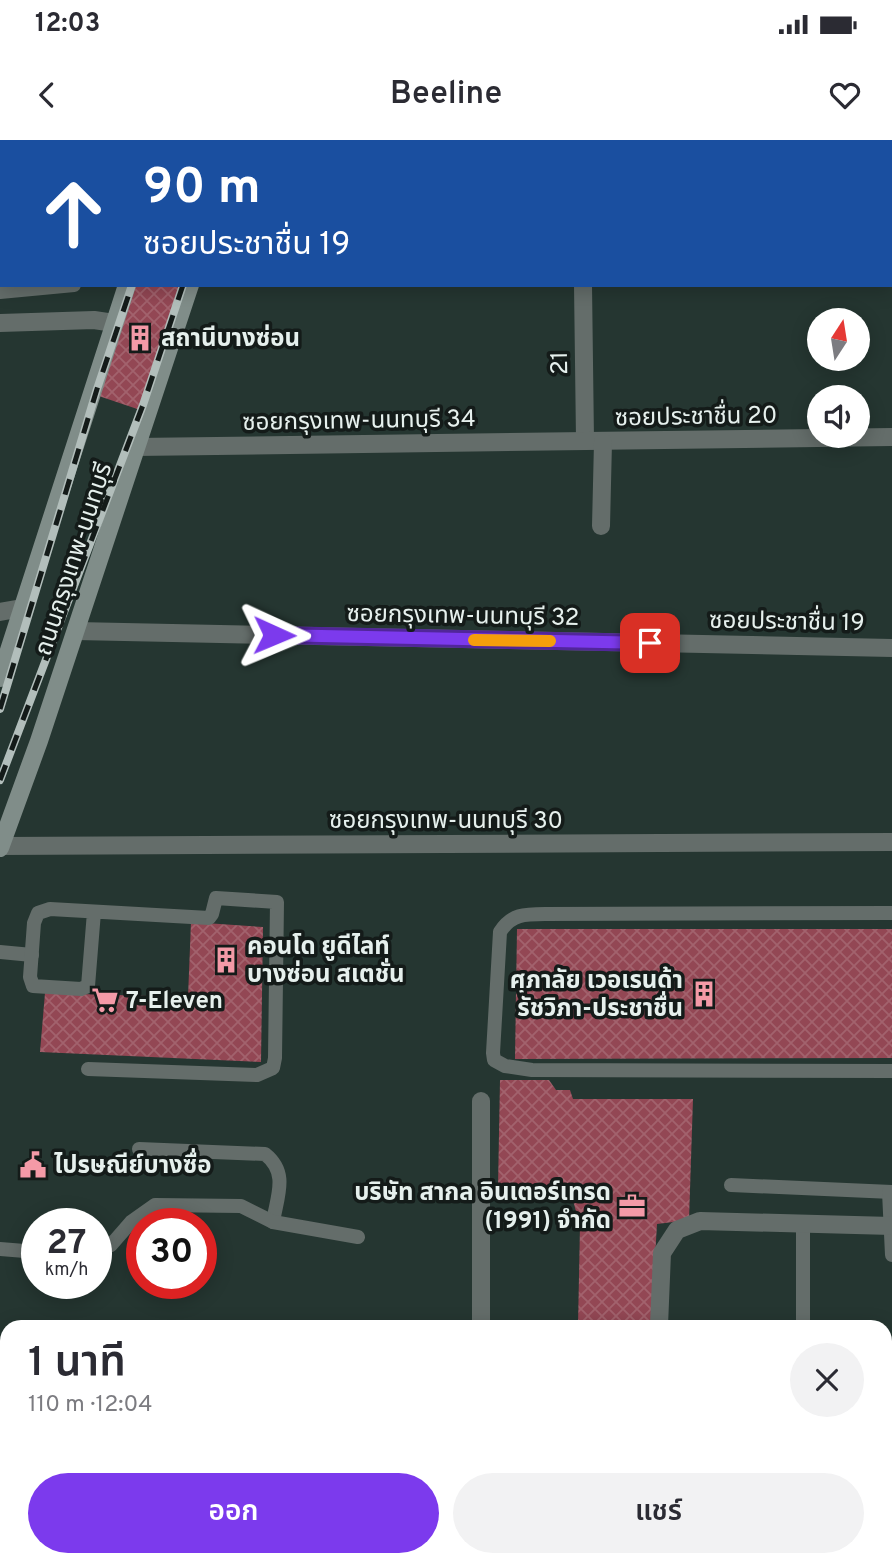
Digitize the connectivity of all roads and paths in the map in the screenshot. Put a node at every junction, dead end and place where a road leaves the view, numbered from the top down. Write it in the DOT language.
graph roads {
  1 [pos="53,287"];
  2 [pos="126,287"];
  3 [pos="189,287"];
  4 [pos="583,287"];
  5 [pos="0,292"];
  6 [pos="0,323"];
  7 [pos="114,323"];
  8 [pos="892,437"];
  9 [pos="594,441"];
  10 [pos="135,447"];
  11 [pos="601,526"];
  12 [pos="22,608"];
  13 [pos="0,612"];
  14 [pos="76,631"];
  15 [pos="597,642"];
  16 [pos="892,648"];
  17 [pos="0,678"];
  18 [pos="892,842"];
  19 [pos="0,847"];
  20 [pos="94,912"];
  21 [pos="892,913"];
  22 [pos="0,952"];
  23 [pos="32,955"];
  24 [pos="88,1069"];
  25 [pos="892,1071"];
  26 [pos="481,1101"];
  27 [pos="139,1149"];
  28 [pos="731,1185"];
  29 [pos="890,1192"];
  30 [pos="272,1222"];
  31 [pos="803,1224"];
  32 [pos="891,1226"];
  33 [pos="358,1237"];
  34 [pos="112,1244"];
  35 [pos="0,1250"];
  36 [pos="21,1251"];
  37 [pos="892,1255"];
  38 [pos="481,1320"];
  39 [pos="659,1320"];
  40 [pos="803,1320"];
  1 -- 5 [label="lane"];
  2 -- 7 [label="main road, ถนนกรุงเทพ-นนทบุรี"];
  3 -- 10 [label="main road, ถนนกรุงเทพ-นนทบุรี"];
  4 -- 9 [label="street, 21"];
  6 -- 7 [label="street"];
  7 -- 12 [label="main road, ถนนกรุงเทพ-นนทบุรี"];
  8 -- 9 [label="street, ซอยประชาชื่น 20"];
  9 -- 10 [label="street, ซอยกรุงเทพ-นนทบุรี 34"];
  9 -- 11 [label="street, 21"];
  10 -- 14 [label="main road, ถนนกรุงเทพ-นนทบุรี"];
  12 -- 13 [label="street"];
  12 -- 17 [label="main road, ถนนกรุงเทพ-นนทบุรี"];
  14 -- 15 [label="street, ซอยกรุงเทพ-นนทบุรี 32"];
  14 -- 19 [label="main road, ถนนกรุงเทพ-นนทบุรี"];
  15 -- 16 [label="street, ซอยประชาชื่น 19"];
  18 -- 19 [label="street, ซอยกรุงเทพ-นนทบุรี 30"];
  20 -- 23 [label="lane"];
  20 -- 23 [label="lane"];
  20 -- 24 [label="lane"];
  21 -- 25 [label="lane"];
  22 -- 23 [label="lane"];
  26 -- 38 [label="street"];
  27 -- 30 [label="lane"];
  28 -- 29 [label="lane"];
  29 -- 32 [label="lane"];
  30 -- 33 [label="lane"];
  30 -- 34 [label="lane"];
  31 -- 32 [label="street"];
  31 -- 39 [label="street"];
  31 -- 40 [label="lane"];
  32 -- 37 [label="lane"];
  35 -- 36 [label="lane"];
}
